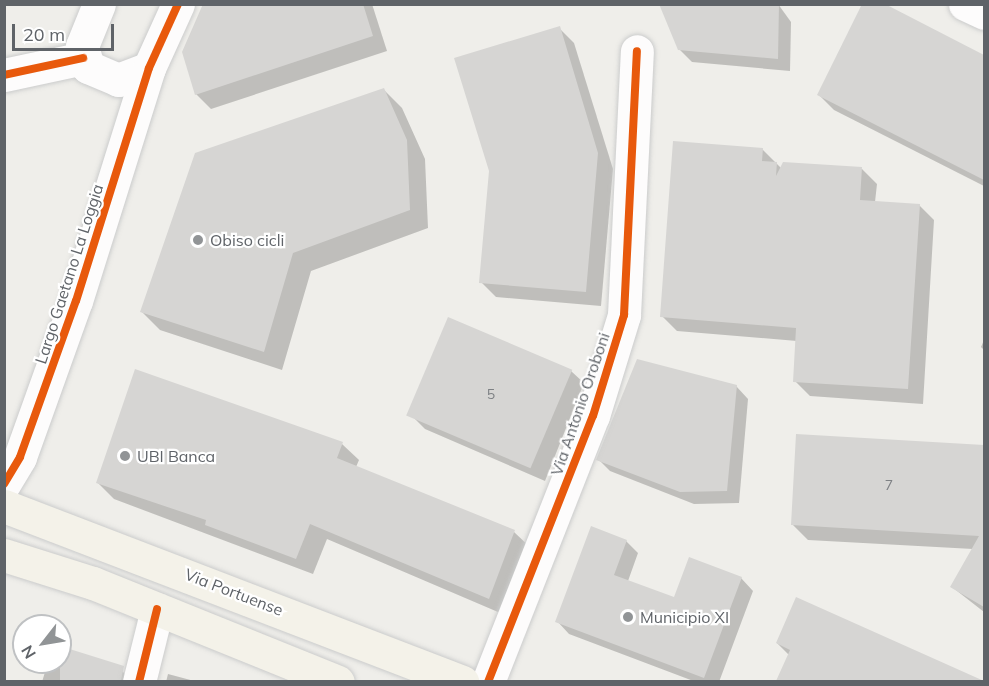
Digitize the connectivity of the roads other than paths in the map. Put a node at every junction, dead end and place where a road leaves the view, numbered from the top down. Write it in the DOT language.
graph roads {
  1 [pos="99,4"];
  2 [pos="177,4"];
  3 [pos="965,4"];
  4 [pos="984,14"];
  5 [pos="637,51"];
  6 [pos="83,58"];
  7 [pos="149,68"];
  8 [pos="4,75"];
  9 [pos="4,484"];
  10 [pos="4,506"];
  11 [pos="4,555"];
  12 [pos="157,609"];
  13 [pos="139,681"];
  14 [pos="338,681"];
  15 [pos="462,681"];
  16 [pos="489,681"];
  1 -- 6 [label="street"];
  2 -- 7 [label="street, Largo Gaetano La Loggia"];
  3 -- 4 [label="street"];
  5 -- 16 [label="street, Via Antonio Oroboni"];
  6 -- 7 [label="street"];
  6 -- 8 [label="street"];
  7 -- 9 [label="street, Largo Gaetano La Loggia"];
  10 -- 15 [label="main road, Via Portuense"];
  11 -- 12 [label="main road"];
  12 -- 13 [label="street"];
  12 -- 14 [label="main road"];
}
